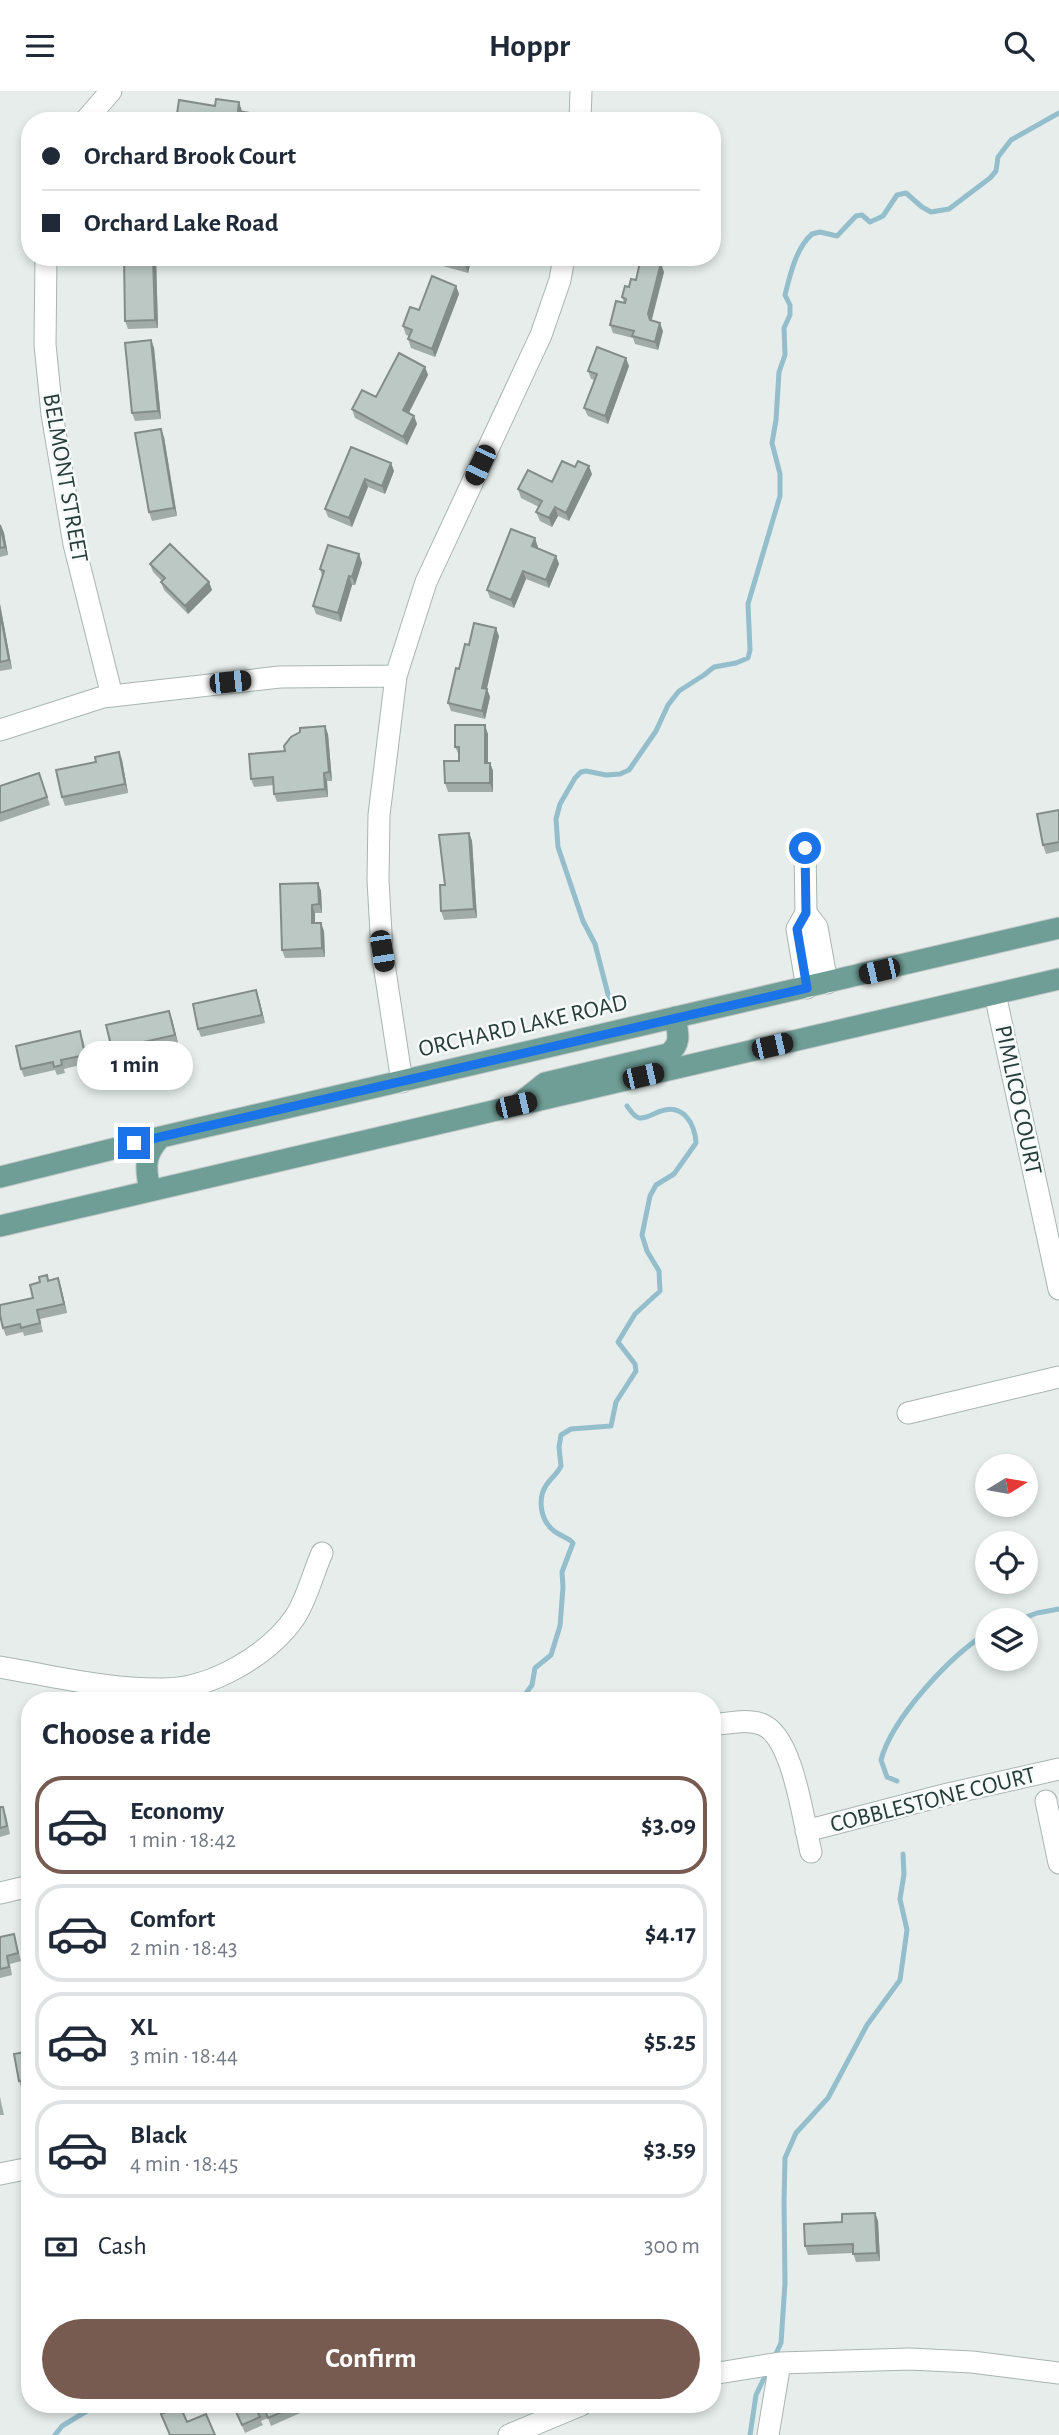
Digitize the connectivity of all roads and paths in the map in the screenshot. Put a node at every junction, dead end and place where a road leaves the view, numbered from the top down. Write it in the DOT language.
graph roads {
  1 [pos="111,91"];
  2 [pos="580,91"];
  3 [pos="93,112"];
  4 [pos="580,112"];
  5 [pos="46,266"];
  6 [pos="562,266"];
  7 [pos="396,676"];
  8 [pos="112,696"];
  9 [pos="0,730"];
  10 [pos="805,848"];
  11 [pos="1059,928"];
  12 [pos="1059,979"];
  13 [pos="817,985"];
  14 [pos="995,994"];
  15 [pos="675,1017"];
  16 [pos="402,1081"];
  17 [pos="516,1105"];
  18 [pos="161,1137"];
  19 [pos="0,1177"];
  20 [pos="150,1190"];
  21 [pos="0,1226"];
  22 [pos="1059,1289"];
  23 [pos="1059,1377"];
  24 [pos="908,1413"];
  25 [pos="322,1553"];
  26 [pos="0,1667"];
  27 [pos="173,1692"];
  28 [pos="181,1692"];
  29 [pos="721,1724"];
  30 [pos="1059,1769"];
  31 [pos="1046,1801"];
  32 [pos="806,1831"];
  33 [pos="1057,1841"];
  34 [pos="811,1852"];
  35 [pos="1059,1863"];
  36 [pos="21,1888"];
  37 [pos="0,1893"];
  38 [pos="21,2170"];
  39 [pos="0,2175"];
  40 [pos="780,2363"];
  41 [pos="721,2373"];
  42 [pos="1059,2373"];
  43 [pos="563,2413"];
  44 [pos="509,2435"];
  45 [pos="768,2435"];
  1 -- 3 [label="street"];
  2 -- 4 [label="street"];
  5 -- 8 [label="street, BELMONT STREET"];
  6 -- 7 [label="street"];
  7 -- 8 [label="street"];
  7 -- 16 [label="street"];
  8 -- 9 [label="street"];
  10 -- 13 [label="street"];
  11 -- 13 [label="main road, ORCHARD LAKE ROAD"];
  12 -- 14 [label="main road"];
  13 -- 15 [label="main road, ORCHARD LAKE ROAD"];
  14 -- 17 [label="main road"];
  14 -- 22 [label="street, PIMLICO COURT"];
  15 -- 16 [label="main road, ORCHARD LAKE ROAD"];
  15 -- 17 [label="main road"];
  16 -- 18 [label="main road, ORCHARD LAKE ROAD"];
  17 -- 20 [label="main road"];
  18 -- 19 [label="main road, ORCHARD LAKE ROAD"];
  18 -- 20 [label="main road"];
  20 -- 21 [label="main road"];
  23 -- 24 [label="street"];
  25 -- 28 [label="street"];
  26 -- 27 [label="street"];
  29 -- 32 [label="street"];
  30 -- 32 [label="street, COBBLESTONE COURT"];
  31 -- 33 [label="street"];
  32 -- 34 [label="street"];
  33 -- 35 [label="street"];
  36 -- 37 [label="street"];
  38 -- 39 [label="street"];
  40 -- 41 [label="street"];
  40 -- 42 [label="street"];
  40 -- 45 [label="street"];
  43 -- 44 [label="street"];
}
